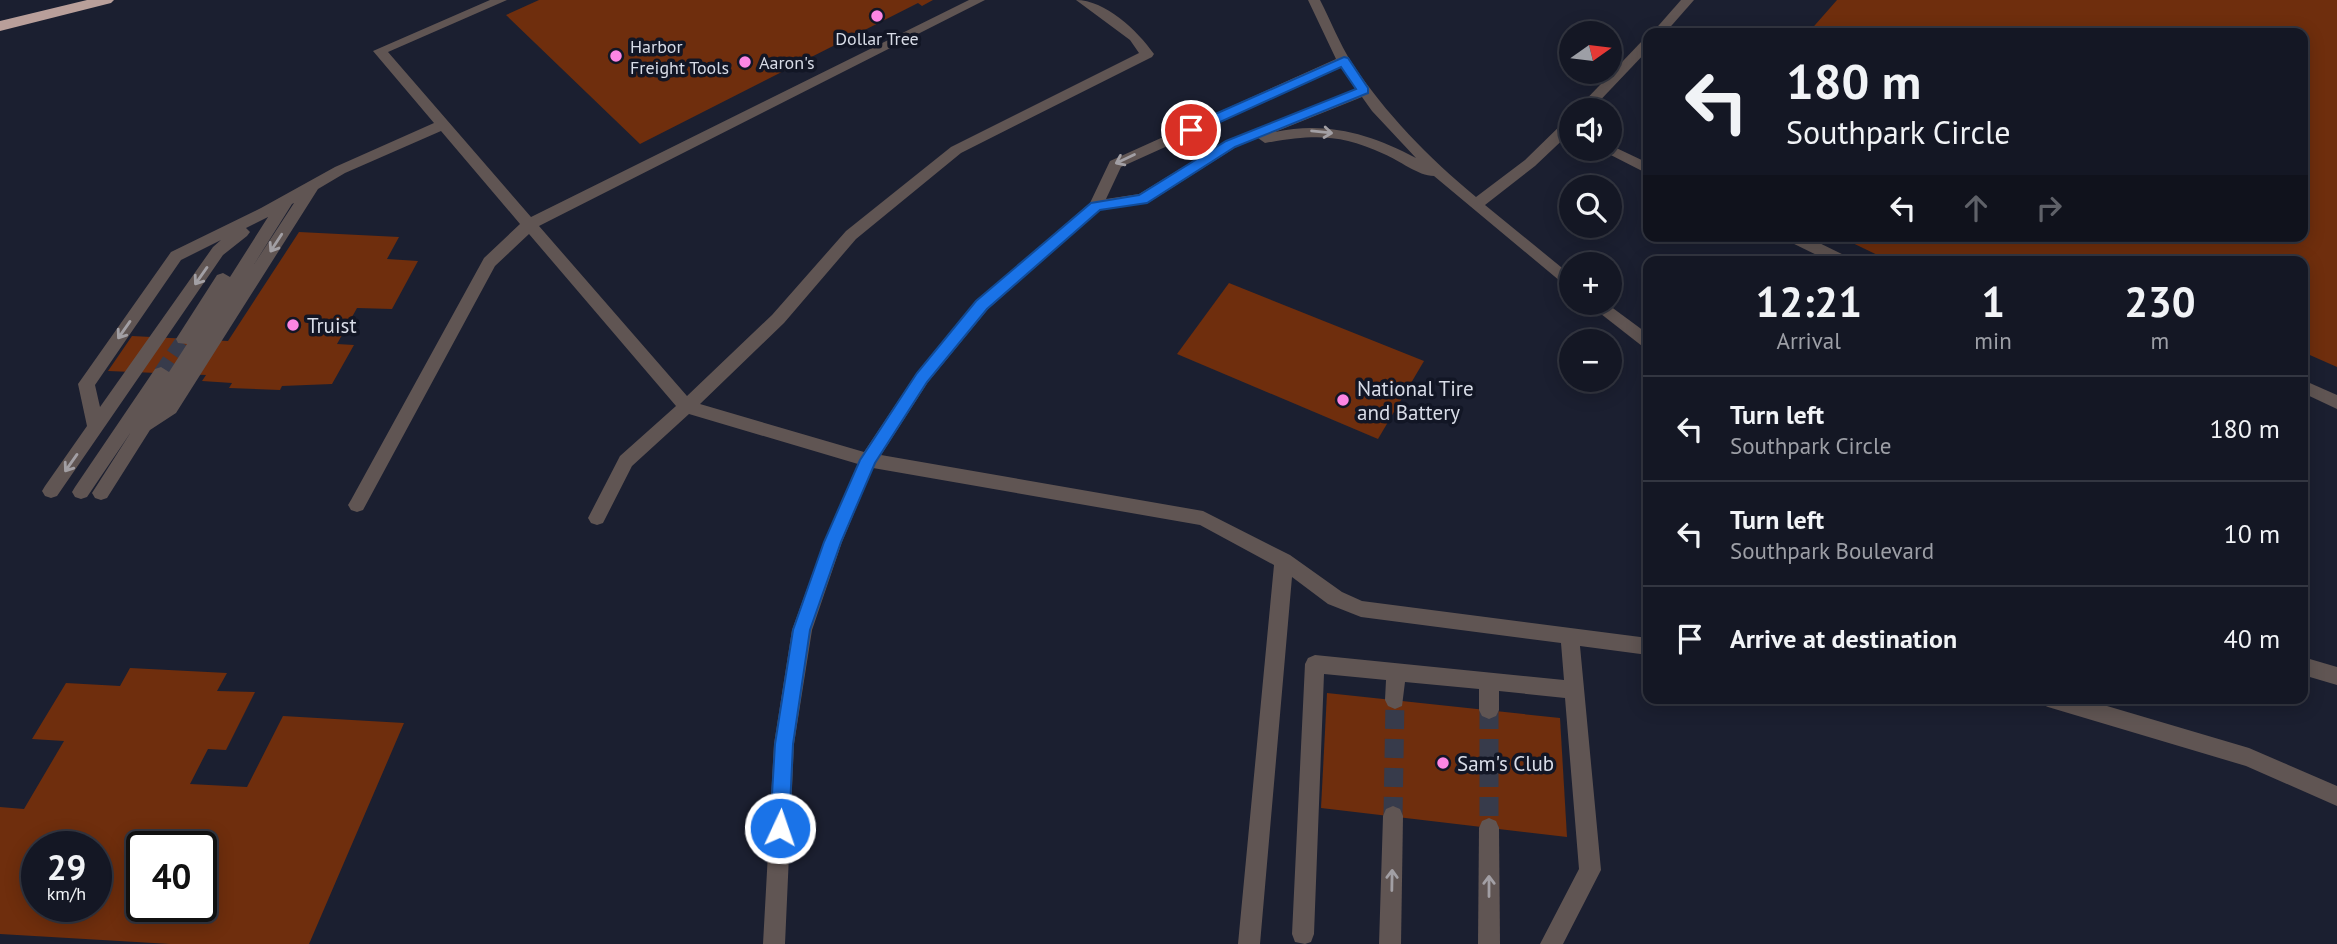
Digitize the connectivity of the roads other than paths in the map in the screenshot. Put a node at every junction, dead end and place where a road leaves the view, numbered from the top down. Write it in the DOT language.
graph roads {
  1 [pos="106,0"];
  2 [pos="500,0"];
  3 [pos="979,0"];
  4 [pos="1082,0"];
  5 [pos="1314,0"];
  6 [pos="1688,0"];
  7 [pos="0,26"];
  8 [pos="1663,28"];
  9 [pos="1643,48"];
  10 [pos="1344,61"];
  11 [pos="1363,90"];
  12 [pos="1595,98"];
  13 [pos="443,124"];
  14 [pos="1559,137"];
  15 [pos="1231,144"];
  16 [pos="1622,157"];
  17 [pos="1643,167"];
  18 [pos="1447,180"];
  19 [pos="313,185"];
  20 [pos="287,200"];
  21 [pos="1475,205"];
  22 [pos="1096,206"];
  23 [pos="267,212"];
  24 [pos="530,224"];
  25 [pos="1803,242"];
  26 [pos="1833,256"];
  27 [pos="1559,274"];
  28 [pos="1611,315"];
  29 [pos="1643,338"];
  30 [pos="184,339"];
  31 [pos="160,373"];
  32 [pos="2308,388"];
  33 [pos="2337,401"];
  34 [pos="686,407"];
  35 [pos="96,427"];
  36 [pos="141,430"];
  37 [pos="868,460"];
  38 [pos="51,491"];
  39 [pos="81,492"];
  40 [pos="101,493"];
  41 [pos="357,505"];
  42 [pos="597,518"];
  43 [pos="1284,561"];
  44 [pos="1570,636"];
  45 [pos="1643,645"];
  46 [pos="2308,667"];
  47 [pos="1396,672"];
  48 [pos="2337,676"];
  49 [pos="1489,682"];
  50 [pos="1576,690"];
  51 [pos="1395,700"];
  52 [pos="2068,704"];
  53 [pos="1489,710"];
  54 [pos="2337,796"];
  55 [pos="1393,816"];
  56 [pos="1489,828"];
  57 [pos="1303,934"];
  58 [pos="772,942"];
  59 [pos="1249,944"];
  60 [pos="1390,944"];
  61 [pos="1489,944"];
  62 [pos="1551,944"];
  1 -- 7 [label="highway"];
  2 -- 13 [label="street"];
  3 -- 24 [label="street"];
  4 -- 34 [label="street"];
  5 -- 10 [label="street"];
  6 -- 8 [label="street"];
  9 -- 12 [label="street"];
  10 -- 11 [label="street"];
  10 -- 22 [label="street, one-way"];
  11 -- 15 [label="street"];
  11 -- 18 [label="street"];
  13 -- 19 [label="street"];
  13 -- 24 [label="street"];
  14 -- 21 [label="street"];
  15 -- 18 [label="street, one-way"];
  15 -- 22 [label="street"];
  16 -- 17 [label="street"];
  18 -- 21 [label="street"];
  19 -- 20 [label="street"];
  19 -- 36 [label="street, one-way"];
  20 -- 23 [label="street"];
  20 -- 36 [label="street"];
  21 -- 27 [label="street"];
  22 -- 37 [label="street"];
  23 -- 30 [label="street"];
  23 -- 35 [label="street, one-way"];
  23 -- 35 [label="street, one-way"];
  24 -- 34 [label="street"];
  24 -- 41 [label="street"];
  25 -- 26 [label="street"];
  28 -- 29 [label="street"];
  31 -- 39 [label="street"];
  32 -- 33 [label="street"];
  34 -- 37 [label="street"];
  34 -- 42 [label="street"];
  35 -- 38 [label="street, one-way"];
  36 -- 40 [label="street"];
  37 -- 43 [label="street"];
  37 -- 58 [label="street"];
  43 -- 44 [label="street"];
  43 -- 59 [label="street"];
  44 -- 45 [label="street"];
  44 -- 50 [label="street"];
  46 -- 48 [label="street"];
  47 -- 49 [label="street"];
  47 -- 51 [label="street"];
  47 -- 57 [label="street"];
  49 -- 50 [label="street"];
  49 -- 53 [label="street"];
  50 -- 62 [label="street"];
  52 -- 54 [label="street"];
  60 -- 55 [label="street, one-way"];
  61 -- 56 [label="street, one-way"];
}
